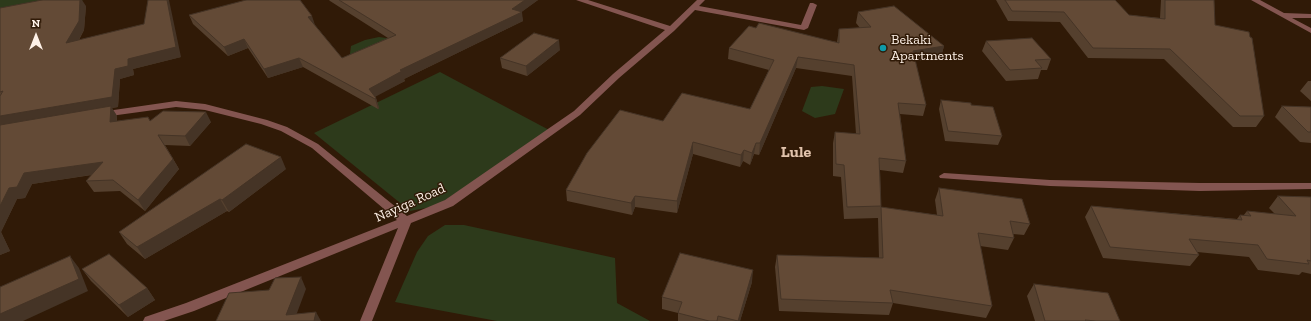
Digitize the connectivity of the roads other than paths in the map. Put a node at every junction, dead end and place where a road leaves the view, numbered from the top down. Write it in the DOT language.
graph roads {
  1 [pos="580,0"];
  2 [pos="1255,0"];
  3 [pos="697,3"];
  4 [pos="813,5"];
  5 [pos="1284,15"];
  6 [pos="1311,16"];
  7 [pos="671,29"];
  8 [pos="1311,31"];
  9 [pos="94,115"];
  10 [pos="944,176"];
  11 [pos="1311,186"];
  12 [pos="406,221"];
  13 [pos="149,321"];
  14 [pos="366,321"];
  1 -- 7 [label="street"];
  2 -- 5 [label="street"];
  3 -- 4 [label="street"];
  3 -- 7 [label="street, Nayiga Road"];
  5 -- 6 [label="street"];
  5 -- 8 [label="street"];
  7 -- 12 [label="street, Nayiga Road"];
  9 -- 12 [label="street"];
  10 -- 11 [label="street"];
  12 -- 13 [label="street, Nayiga Road"];
  12 -- 14 [label="street"];
}
